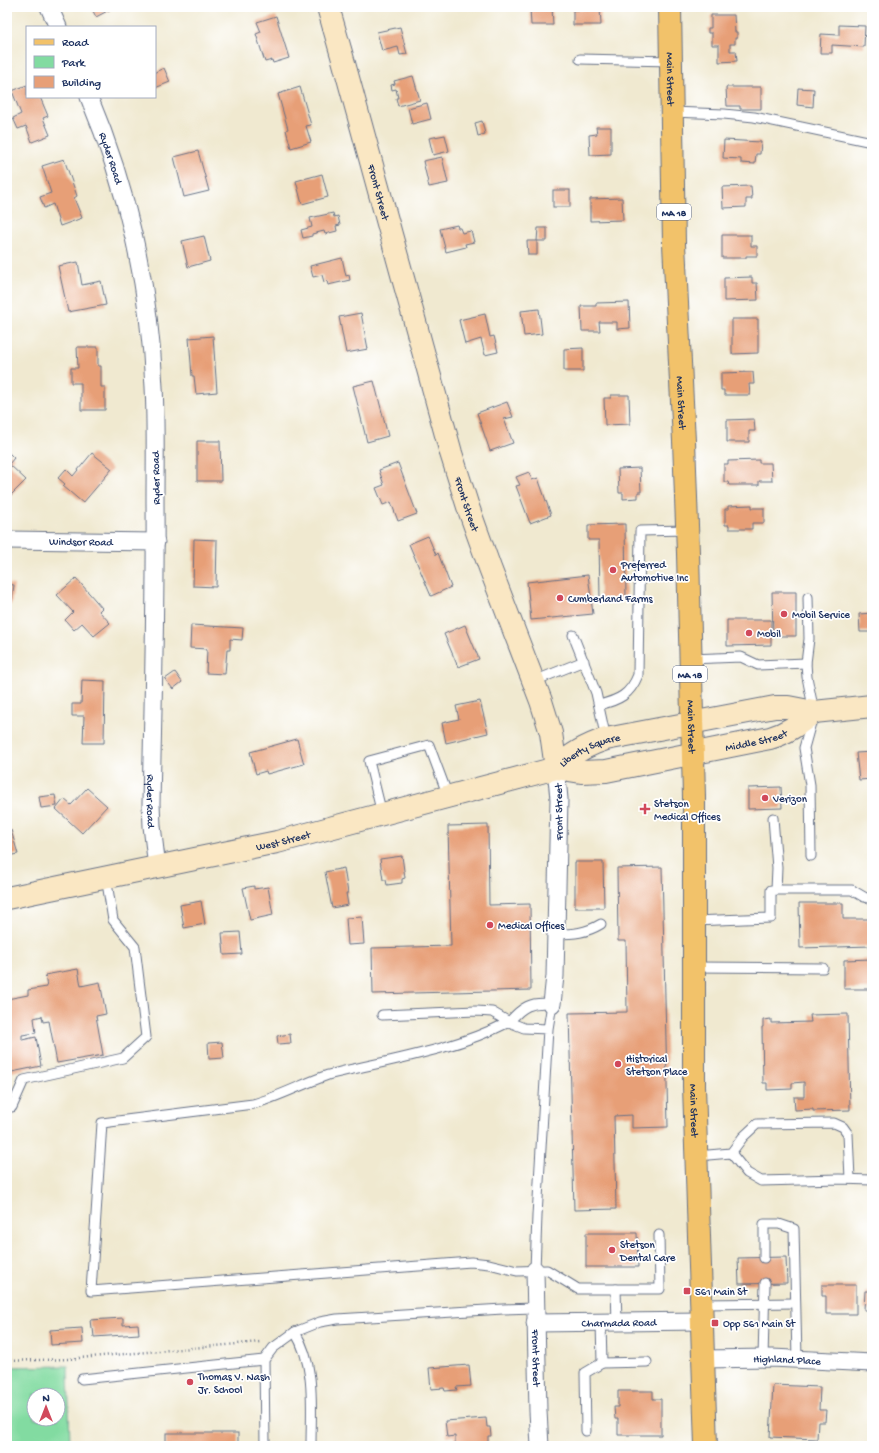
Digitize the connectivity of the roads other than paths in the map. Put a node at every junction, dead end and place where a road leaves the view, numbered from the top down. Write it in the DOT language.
graph roads {
  1 [pos="49,7"];
  2 [pos="328,7"];
  3 [pos="670,7"];
  4 [pos="58,26"];
  5 [pos="580,59"];
  6 [pos="671,61"];
  7 [pos="89,98"];
  8 [pos="672,112"];
  9 [pos="872,142"];
  10 [pos="687,530"];
  11 [pos="7,540"];
  12 [pos="156,542"];
  13 [pos="808,597"];
  14 [pos="573,635"];
  15 [pos="690,659"];
  16 [pos="584,661"];
  17 [pos="806,663"];
  18 [pos="534,681"];
  19 [pos="599,705"];
  20 [pos="872,706"];
  21 [pos="814,712"];
  22 [pos="691,722"];
  23 [pos="606,739"];
  24 [pos="692,754"];
  25 [pos="556,768"];
  26 [pos="448,796"];
  27 [pos="382,814"];
  28 [pos="773,818"];
  29 [pos="811,856"];
  30 [pos="157,867"];
  31 [pos="106,877"];
  32 [pos="776,890"];
  33 [pos="7,898"];
  34 [pos="872,899"];
  35 [pos="694,921"];
  36 [pos="601,924"];
  37 [pos="556,934"];
  38 [pos="694,967"];
  39 [pos="823,968"];
  40 [pos="552,1004"];
  41 [pos="382,1015"];
  42 [pos="509,1022"];
  43 [pos="548,1029"];
  44 [pos="7,1107"];
  45 [pos="731,1153"];
  46 [pos="697,1156"];
  47 [pos="850,1179"];
  48 [pos="872,1180"];
  49 [pos="659,1235"];
  50 [pos="764,1258"];
  51 [pos="535,1270"];
  52 [pos="765,1283"];
  53 [pos="616,1289"];
  54 [pos="795,1303"];
  55 [pos="765,1304"];
  56 [pos="701,1313"];
  57 [pos="535,1316"];
  58 [pos="609,1322"];
  59 [pos="295,1332"];
  60 [pos="763,1358"];
  61 [pos="703,1359"];
  62 [pos="797,1359"];
  63 [pos="264,1360"];
  64 [pos="647,1362"];
  65 [pos="602,1363"];
  66 [pos="872,1363"];
  67 [pos="82,1379"];
  68 [pos="586,1431"];
  69 [pos="265,1446"];
  70 [pos="311,1446"];
  71 [pos="540,1446"];
  72 [pos="706,1446"];
  1 -- 4 [label="street"];
  2 -- 18 [label="main road, Front Street"];
  3 -- 6 [label="main road, Main Street / MA 18"];
  5 -- 6 [label="lane"];
  6 -- 8 [label="main road, Main Street / MA 18"];
  7 -- 12 [label="street, Ryder Road"];
  8 -- 9 [label="lane"];
  8 -- 10 [label="main road, Main Street / MA 18"];
  10 -- 15 [label="main road, Main Street / MA 18"];
  10 -- 19 [label="lane"];
  11 -- 12 [label="street, Windsor Road"];
  12 -- 30 [label="street, Ryder Road"];
  13 -- 17 [label="lane"];
  14 -- 16 [label="lane"];
  15 -- 17 [label="lane"];
  15 -- 22 [label="main road, Main Street / MA 18"];
  16 -- 18 [label="lane"];
  16 -- 19 [label="lane"];
  17 -- 21 [label="lane"];
  18 -- 25 [label="main road, Front Street"];
  19 -- 23 [label="lane"];
  20 -- 21 [label="main road"];
  21 -- 22 [label="main road"];
  21 -- 24 [label="main road, Middle Street"];
  21 -- 29 [label="lane"];
  22 -- 23 [label="main road, Liberty Square"];
  22 -- 24 [label="main road, Main Street / MA 18"];
  23 -- 25 [label="main road, Liberty Square"];
  24 -- 25 [label="main road, Liberty Square"];
  24 -- 35 [label="main road, Main Street / MA 18"];
  25 -- 26 [label="main road, West Street"];
  25 -- 37 [label="street, Front Street"];
  26 -- 27 [label="main road, West Street"];
  26 -- 27 [label="lane"];
  27 -- 30 [label="main road, West Street"];
  28 -- 32 [label="lane"];
  30 -- 31 [label="main road, West Street"];
  31 -- 33 [label="main road, West Street"];
  31 -- 44 [label="lane"];
  32 -- 34 [label="lane"];
  32 -- 35 [label="lane"];
  35 -- 38 [label="main road, Main Street / MA 18"];
  36 -- 37 [label="lane"];
  37 -- 40 [label="street, Front Street"];
  38 -- 39 [label="lane"];
  38 -- 46 [label="main road, Main Street / MA 18"];
  40 -- 42 [label="lane"];
  40 -- 43 [label="lane"];
  41 -- 42 [label="lane"];
  42 -- 43 [label="lane"];
  42 -- 51 [label="lane"];
  43 -- 51 [label="lane"];
  45 -- 46 [label="lane"];
  45 -- 47 [label="lane"];
  45 -- 47 [label="lane"];
  46 -- 56 [label="main road, Main Street / MA 18"];
  47 -- 48 [label="lane"];
  49 -- 53 [label="lane"];
  50 -- 54 [label="lane"];
  51 -- 53 [label="lane"];
  51 -- 57 [label="street, Front Street"];
  52 -- 55 [label="lane"];
  53 -- 58 [label="lane"];
  54 -- 55 [label="lane"];
  54 -- 62 [label="lane"];
  55 -- 56 [label="lane"];
  55 -- 60 [label="lane"];
  56 -- 58 [label="street, Charmada Road"];
  56 -- 61 [label="main road, Main Street / MA 18"];
  57 -- 58 [label="street, Charmada Road"];
  57 -- 59 [label="lane"];
  57 -- 71 [label="street, Front Street"];
  58 -- 65 [label="lane"];
  59 -- 63 [label="lane"];
  59 -- 70 [label="lane"];
  60 -- 61 [label="street, Highland Place"];
  60 -- 62 [label="street, Highland Place"];
  61 -- 72 [label="main road, Main Street / MA 18"];
  62 -- 66 [label="street, Highland Place"];
  63 -- 67 [label="lane"];
  63 -- 69 [label="lane"];
  64 -- 65 [label="lane"];
  65 -- 68 [label="lane"];
}
